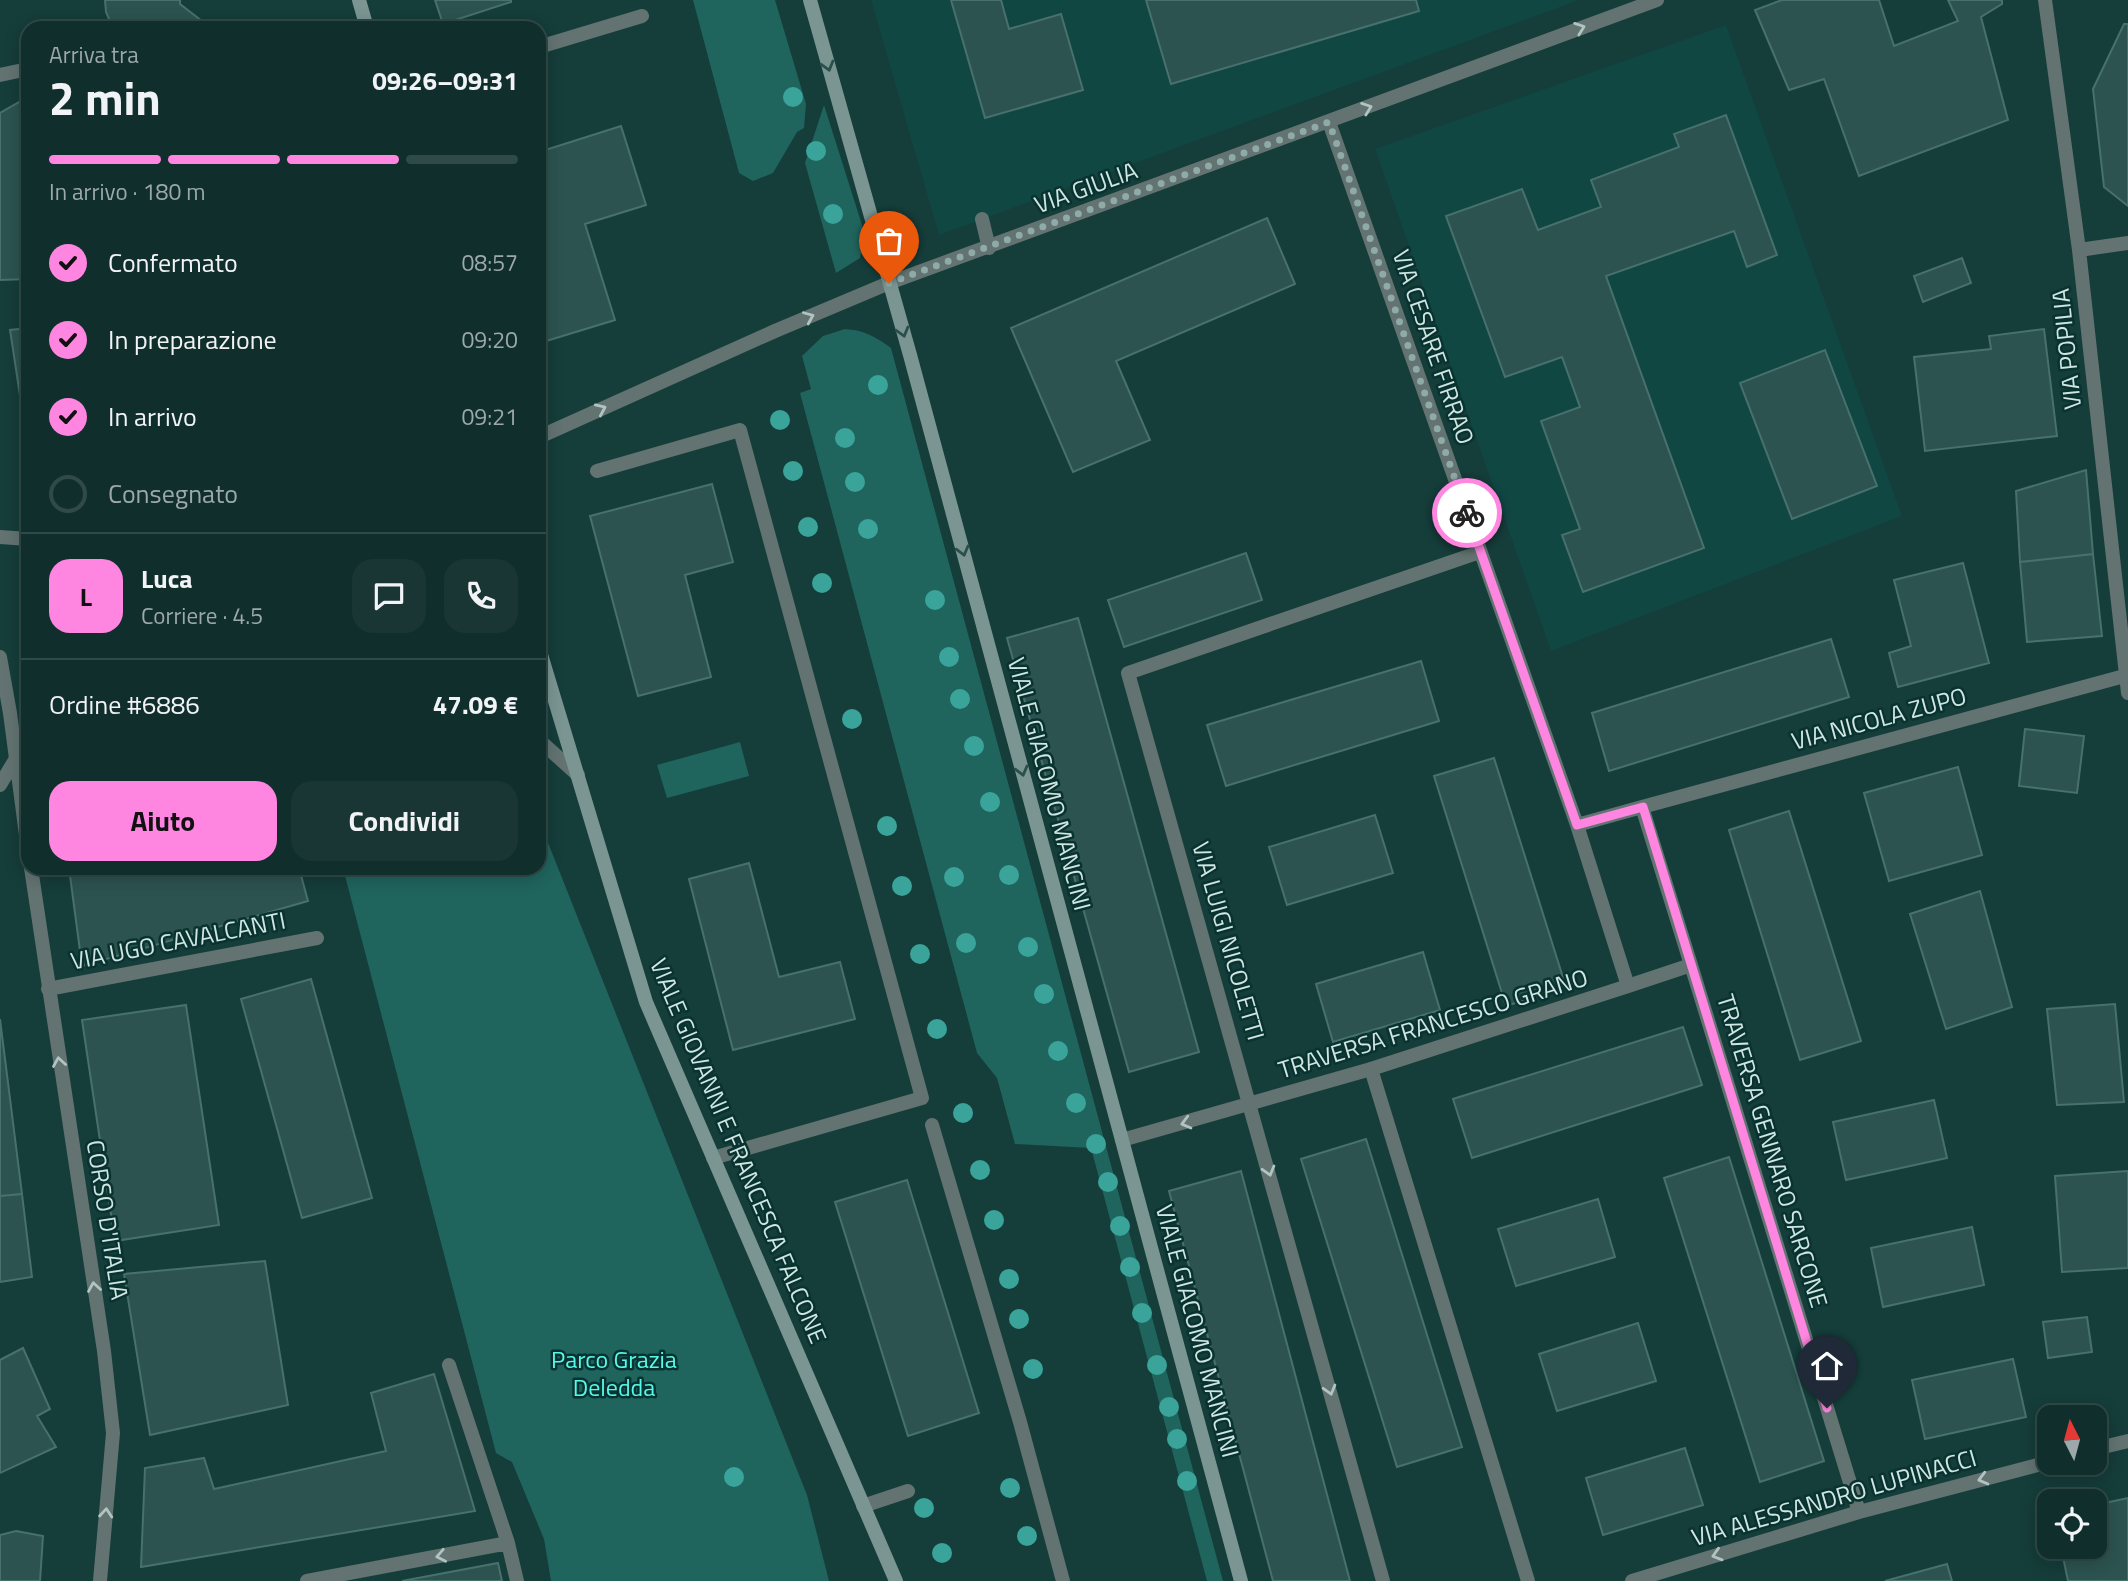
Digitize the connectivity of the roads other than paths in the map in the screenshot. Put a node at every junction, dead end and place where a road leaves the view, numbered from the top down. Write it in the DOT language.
graph roads {
  1 [pos="359,0"];
  2 [pos="810,0"];
  3 [pos="1657,0"];
  4 [pos="2045,0"];
  5 [pos="642,16"];
  6 [pos="365,21"];
  7 [pos="546,45"];
  8 [pos="21,70"];
  9 [pos="0,75"];
  10 [pos="1329,122"];
  11 [pos="982,219"];
  12 [pos="2128,243"];
  13 [pos="989,248"];
  14 [pos="2079,250"];
  15 [pos="889,283"];
  16 [pos="546,434"];
  17 [pos="597,471"];
  18 [pos="0,537"];
  19 [pos="21,539"];
  20 [pos="1480,552"];
  21 [pos="0,657"];
  22 [pos="546,671"];
  23 [pos="2127,675"];
  24 [pos="2128,693"];
  25 [pos="5,709"];
  26 [pos="546,746"];
  27 [pos="15,760"];
  28 [pos="578,775"];
  29 [pos="0,785"];
  30 [pos="21,802"];
  31 [pos="1643,807"];
  32 [pos="1577,825"];
  33 [pos="32,875"];
  34 [pos="317,938"];
  35 [pos="1691,965"];
  36 [pos="1629,986"];
  37 [pos="48,989"];
  38 [pos="1371,1069"];
  39 [pos="1251,1105"];
  40 [pos="932,1125"];
  41 [pos="1122,1140"];
  42 [pos="713,1158"];
  43 [pos="449,1365"];
  44 [pos="2128,1441"];
  45 [pos="2107,1447"];
  46 [pos="2037,1464"];
  47 [pos="908,1491"];
  48 [pos="863,1506"];
  49 [pos="1859,1512"];
  50 [pos="508,1543"];
  51 [pos="896,1580"];
  52 [pos="100,1581"];
  53 [pos="307,1581"];
  54 [pos="517,1581"];
  55 [pos="1063,1581"];
  56 [pos="1241,1581"];
  57 [pos="1383,1581"];
  58 [pos="1528,1581"];
  59 [pos="1632,1581"];
  1 -- 6 [label="street"];
  2 -- 15 [label="street, VIALE GIACOMO MANCINI, one-way"];
  10 -- 3 [label="street, VIA GIULIA, one-way"];
  4 -- 14 [label="street, VIA POPILIA"];
  5 -- 7 [label="street"];
  8 -- 9 [label="street"];
  10 -- 13 [label="street, VIA GIULIA"];
  10 -- 20 [label="street, VIA CESARE FIRRAO"];
  11 -- 13 [label="street"];
  12 -- 14 [label="street"];
  13 -- 15 [label="street, VIA GIULIA"];
  14 -- 23 [label="street, VIA POPILIA"];
  16 -- 15 [label="street, VIA GIULIA, one-way"];
  15 -- 41 [label="street, VIALE GIACOMO MANCINI, one-way"];
  17 -- 42 [label="street"];
  18 -- 19 [label="street"];
  20 -- 32 [label="street, VIA CESARE FIRRAO"];
  20 -- 39 [label="street, VIA LUIGI NICOLETTI"];
  21 -- 25 [label="street"];
  22 -- 28 [label="street, VIALE GIOVANNI E FRANCESCA FALCONE"];
  23 -- 24 [label="street, VIA POPILIA"];
  23 -- 31 [label="street, VIA NICOLA ZUPO"];
  25 -- 27 [label="street"];
  26 -- 28 [label="street"];
  27 -- 29 [label="street"];
  27 -- 30 [label="street"];
  28 -- 42 [label="street, VIALE GIOVANNI E FRANCESCA FALCONE"];
  31 -- 32 [label="street, VIA NICOLA ZUPO"];
  31 -- 35 [label="street, TRAVERSA GENNARO SARCONE"];
  32 -- 36 [label="street, VIA CESARE FIRRAO"];
  33 -- 37 [label="street, CORSO D'ITALIA"];
  34 -- 37 [label="street, VIA UGO CAVALCANTI"];
  35 -- 36 [label="street, TRAVERSA FRANCESCO GRANO"];
  35 -- 49 [label="street, TRAVERSA GENNARO SARCONE"];
  36 -- 38 [label="street, TRAVERSA FRANCESCO GRANO"];
  52 -- 37 [label="street, CORSO D'ITALIA, one-way"];
  38 -- 39 [label="street, TRAVERSA FRANCESCO GRANO"];
  38 -- 58 [label="street"];
  39 -- 41 [label="street, TRAVERSA FRANCESCO GRANO, one-way"];
  39 -- 57 [label="street, VIA LUIGI NICOLETTI, one-way"];
  40 -- 55 [label="street"];
  41 -- 56 [label="street, VIALE GIACOMO MANCINI"];
  42 -- 48 [label="street, VIALE GIOVANNI E FRANCESCA FALCONE"];
  43 -- 50 [label="street"];
  44 -- 45 [label="street"];
  46 -- 49 [label="street, VIA ALESSANDRO LUPINACCI, one-way"];
  47 -- 48 [label="street"];
  48 -- 51 [label="street, VIALE GIOVANNI E FRANCESCA FALCONE"];
  49 -- 59 [label="street, VIA ALESSANDRO LUPINACCI, one-way"];
  50 -- 53 [label="street, one-way"];
  50 -- 54 [label="street"];
}
